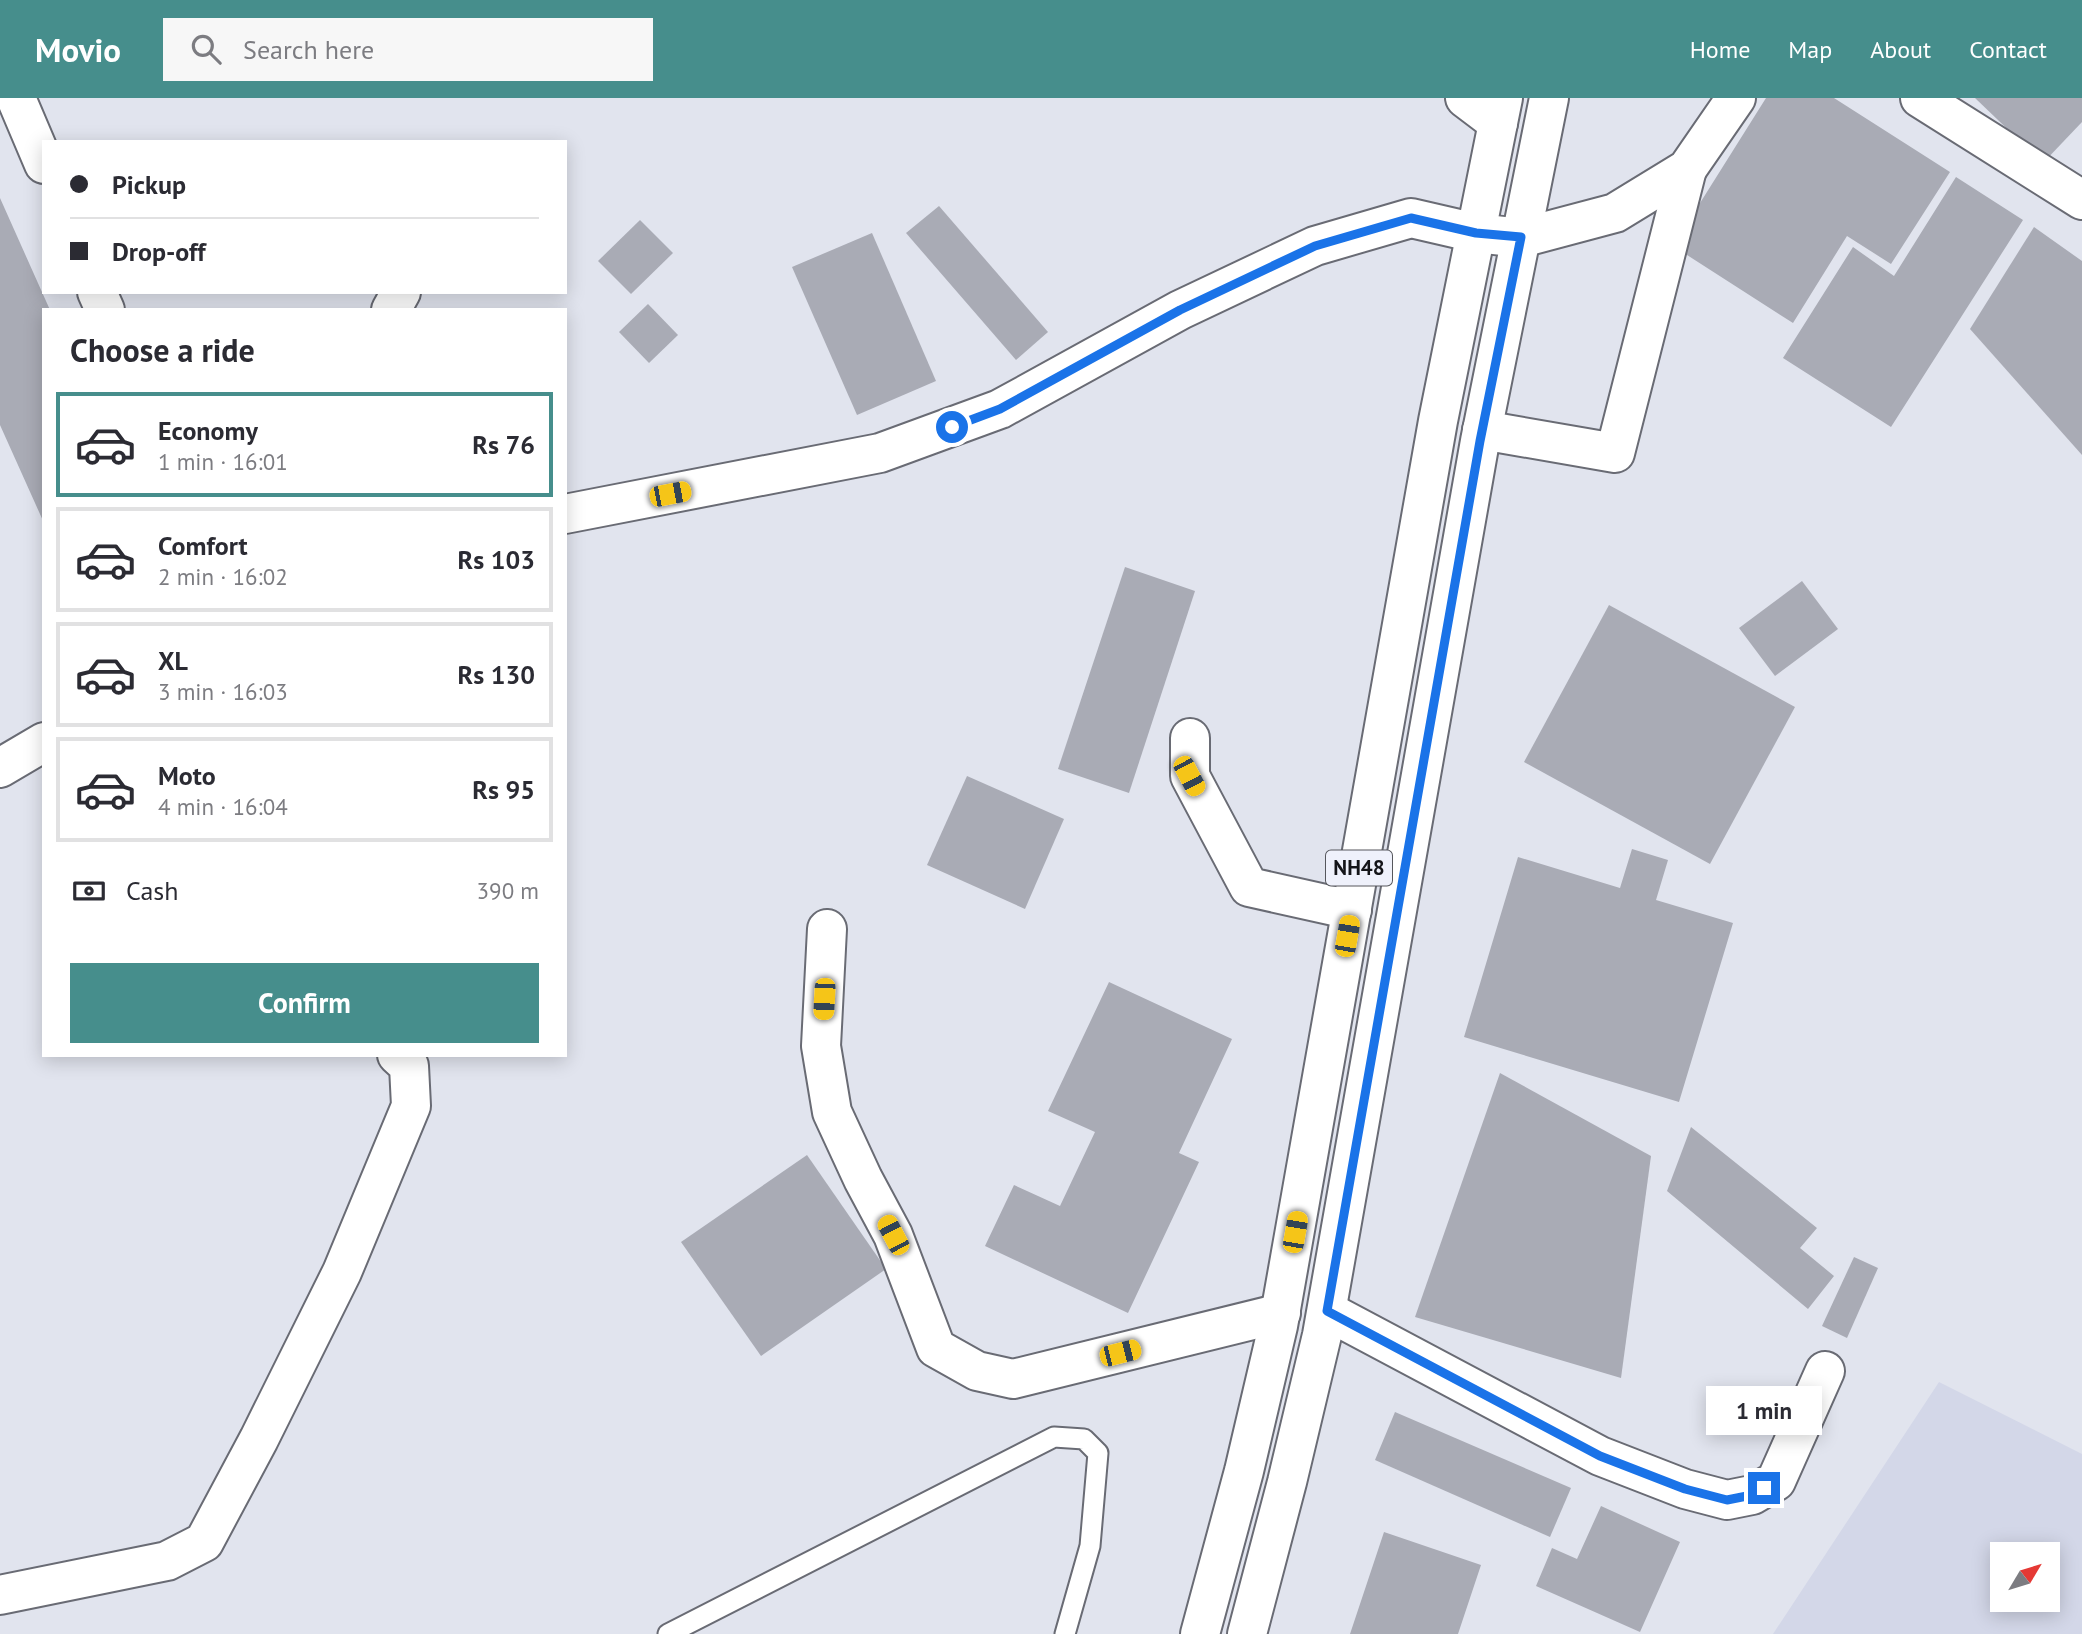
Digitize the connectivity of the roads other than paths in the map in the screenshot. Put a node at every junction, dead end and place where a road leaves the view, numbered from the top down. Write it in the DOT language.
graph roads {
  1 [pos="16,98"];
  2 [pos="1465,98"];
  3 [pos="1549,98"];
  4 [pos="1736,98"];
  5 [pos="1920,98"];
  6 [pos="1501,111"];
  7 [pos="42,159"];
  8 [pos="1687,169"];
  9 [pos="2082,200"];
  10 [pos="1476,233"];
  11 [pos="1521,237"];
  12 [pos="1482,430"];
  13 [pos="567,514"];
  14 [pos="1190,737"];
  15 [pos="42,743"];
  16 [pos="0,768"];
  17 [pos="1352,910"];
  18 [pos="828,929"];
  19 [pos="1333,1016"];
  20 [pos="1377,1025"];
  21 [pos="399,1057"];
  22 [pos="1327,1311"];
  23 [pos="1281,1313"];
  24 [pos="1825,1371"];
  25 [pos="0,1595"];
  26 [pos="668,1634"];
  27 [pos="1065,1634"];
  28 [pos="1200,1634"];
  29 [pos="1247,1634"];
  1 -- 7 [label="main road"];
  2 -- 6 [label="main road"];
  3 -- 11 [label="main road, NH48"];
  4 -- 8 [label="main road"];
  5 -- 9 [label="main road"];
  6 -- 10 [label="main road, NH48"];
  8 -- 11 [label="main road"];
  8 -- 12 [label="main road"];
  10 -- 11 [label="main road"];
  10 -- 13 [label="main road"];
  10 -- 17 [label="main road, NH48"];
  11 -- 12 [label="main road, NH48"];
  12 -- 20 [label="main road, NH48"];
  14 -- 17 [label="main road"];
  15 -- 16 [label="main road"];
  17 -- 19 [label="main road, NH48"];
  18 -- 23 [label="main road"];
  19 -- 20 [label="main road"];
  19 -- 23 [label="main road, NH48"];
  20 -- 22 [label="main road, NH48"];
  21 -- 25 [label="main road"];
  22 -- 24 [label="main road"];
  22 -- 29 [label="main road, NH48"];
  23 -- 28 [label="main road, NH48"];
  26 -- 27 [label="lane"];
}
